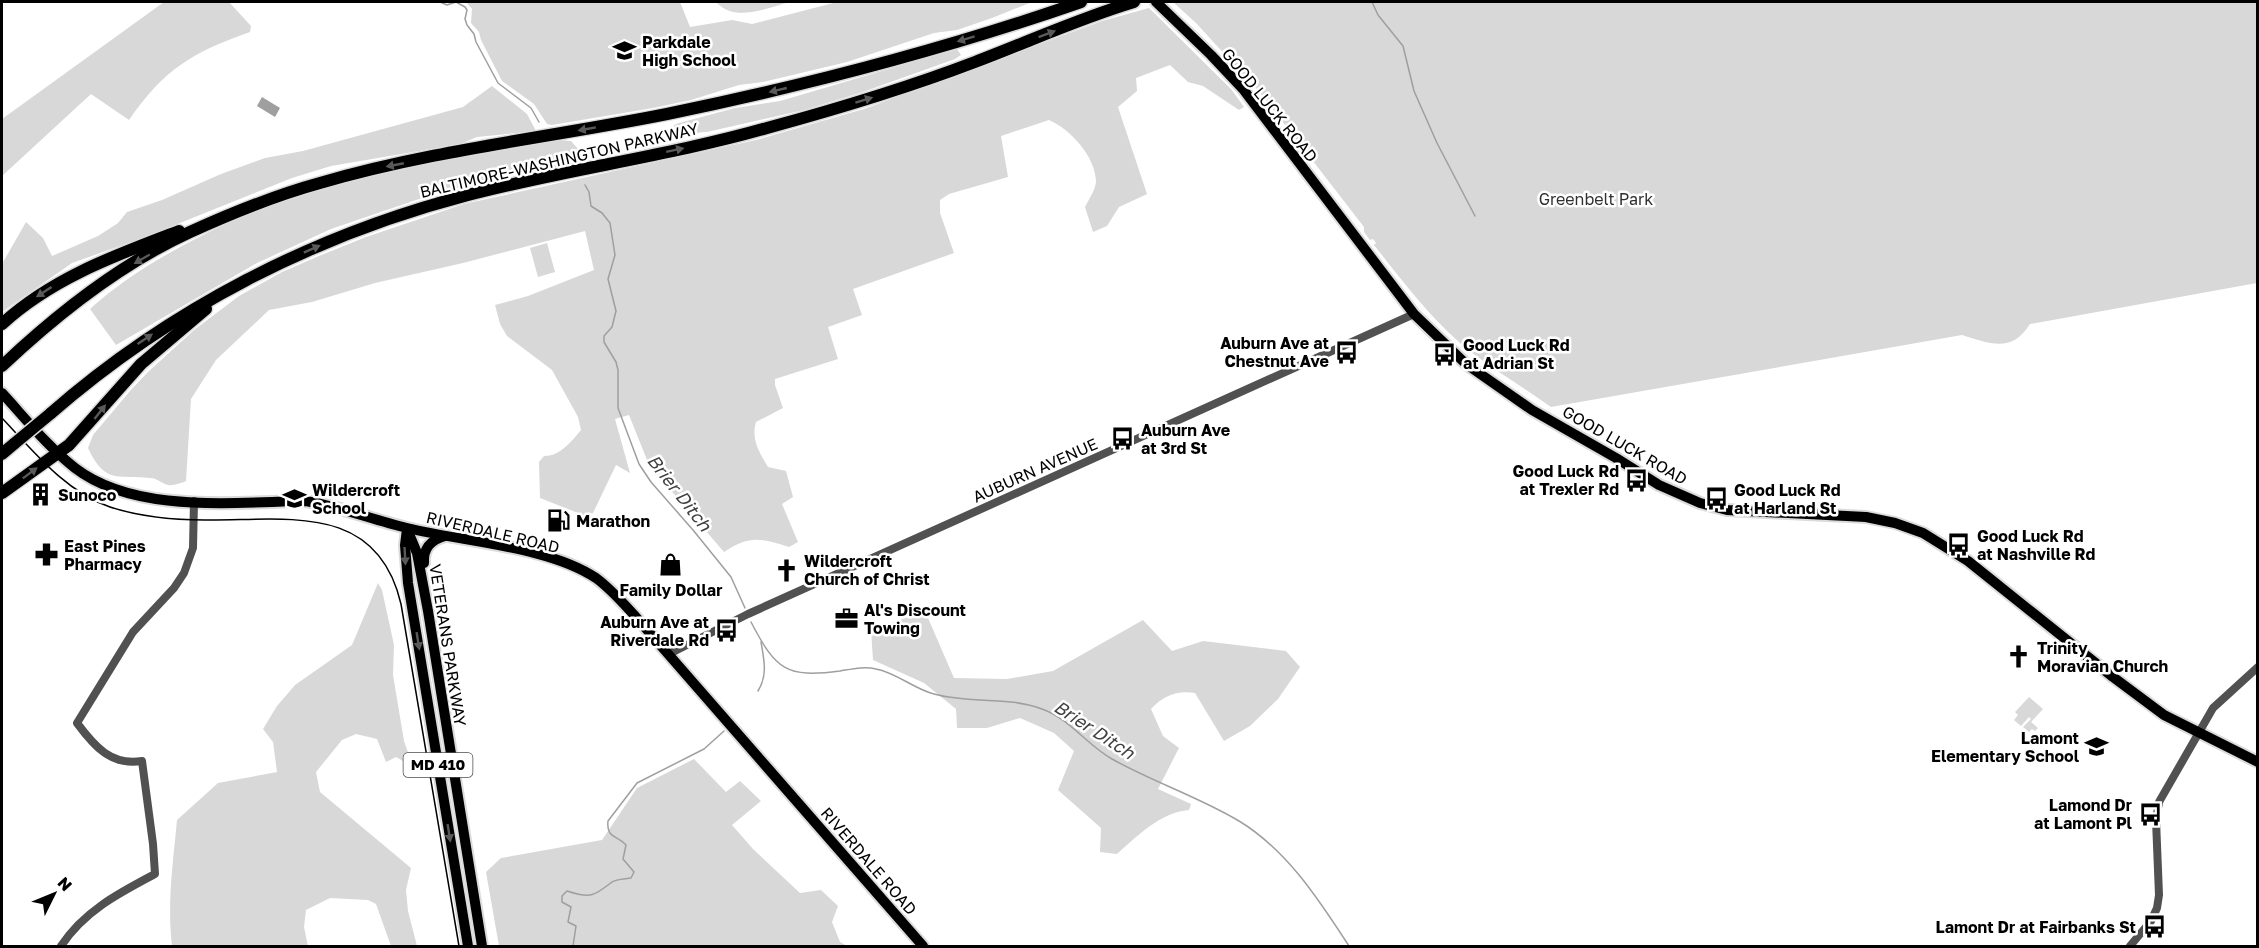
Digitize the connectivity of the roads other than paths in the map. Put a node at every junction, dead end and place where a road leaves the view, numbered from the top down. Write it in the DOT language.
graph roads {
  1 [pos="1081,2"];
  2 [pos="1134,2"];
  3 [pos="1156,2"];
  4 [pos="251,206"];
  5 [pos="259,273"];
  6 [pos="1414,314"];
  7 [pos="2,324"];
  8 [pos="2,365"];
  9 [pos="2,393"];
  10 [pos="58,453"];
  11 [pos="2,454"];
  12 [pos="2,493"];
  13 [pos="194,501"];
  14 [pos="408,528"];
  15 [pos="446,536"];
  16 [pos="428,611"];
  17 [pos="669,654"];
  18 [pos="2258,666"];
  19 [pos="2197,733"];
  20 [pos="2258,762"];
  21 [pos="61,946"];
  22 [pos="468,946"];
  23 [pos="482,946"];
  24 [pos="923,946"];
  25 [pos="2130,946"];
  1 -- 4 [label="highway, BALTIMORE-WASHINGTON PARKWAY, one-way"];
  5 -- 2 [label="highway, BALTIMORE-WASHINGTON PARKWAY, one-way"];
  3 -- 6 [label="main road, GOOD LUCK ROAD"];
  4 -- 7 [label="highway, one-way"];
  4 -- 8 [label="highway, BALTIMORE-WASHINGTON PARKWAY, one-way"];
  10 -- 5 [label="highway, one-way"];
  11 -- 5 [label="highway, BALTIMORE-WASHINGTON PARKWAY, one-way, bridge"];
  6 -- 17 [label="street, AUBURN AVENUE"];
  6 -- 19 [label="main road, GOOD LUCK ROAD"];
  9 -- 10 [label="main road, RIVERDALE ROAD"];
  12 -- 10 [label="highway, one-way"];
  10 -- 13 [label="main road, RIVERDALE ROAD"];
  13 -- 14 [label="main road, RIVERDALE ROAD"];
  13 -- 21 [label="street"];
  14 -- 15 [label="main road, RIVERDALE ROAD"];
  14 -- 16 [label="main road, VETERANS PARKWAY / MD 410"];
  14 -- 22 [label="main road, VETERANS PARKWAY / MD 410, one-way"];
  15 -- 16 [label="main road"];
  15 -- 17 [label="main road, RIVERDALE ROAD"];
  16 -- 23 [label="main road, VETERANS PARKWAY / MD 410"];
  17 -- 24 [label="main road, RIVERDALE ROAD"];
  18 -- 19 [label="street"];
  19 -- 20 [label="main road, GOOD LUCK ROAD"];
  19 -- 25 [label="street"];
}
